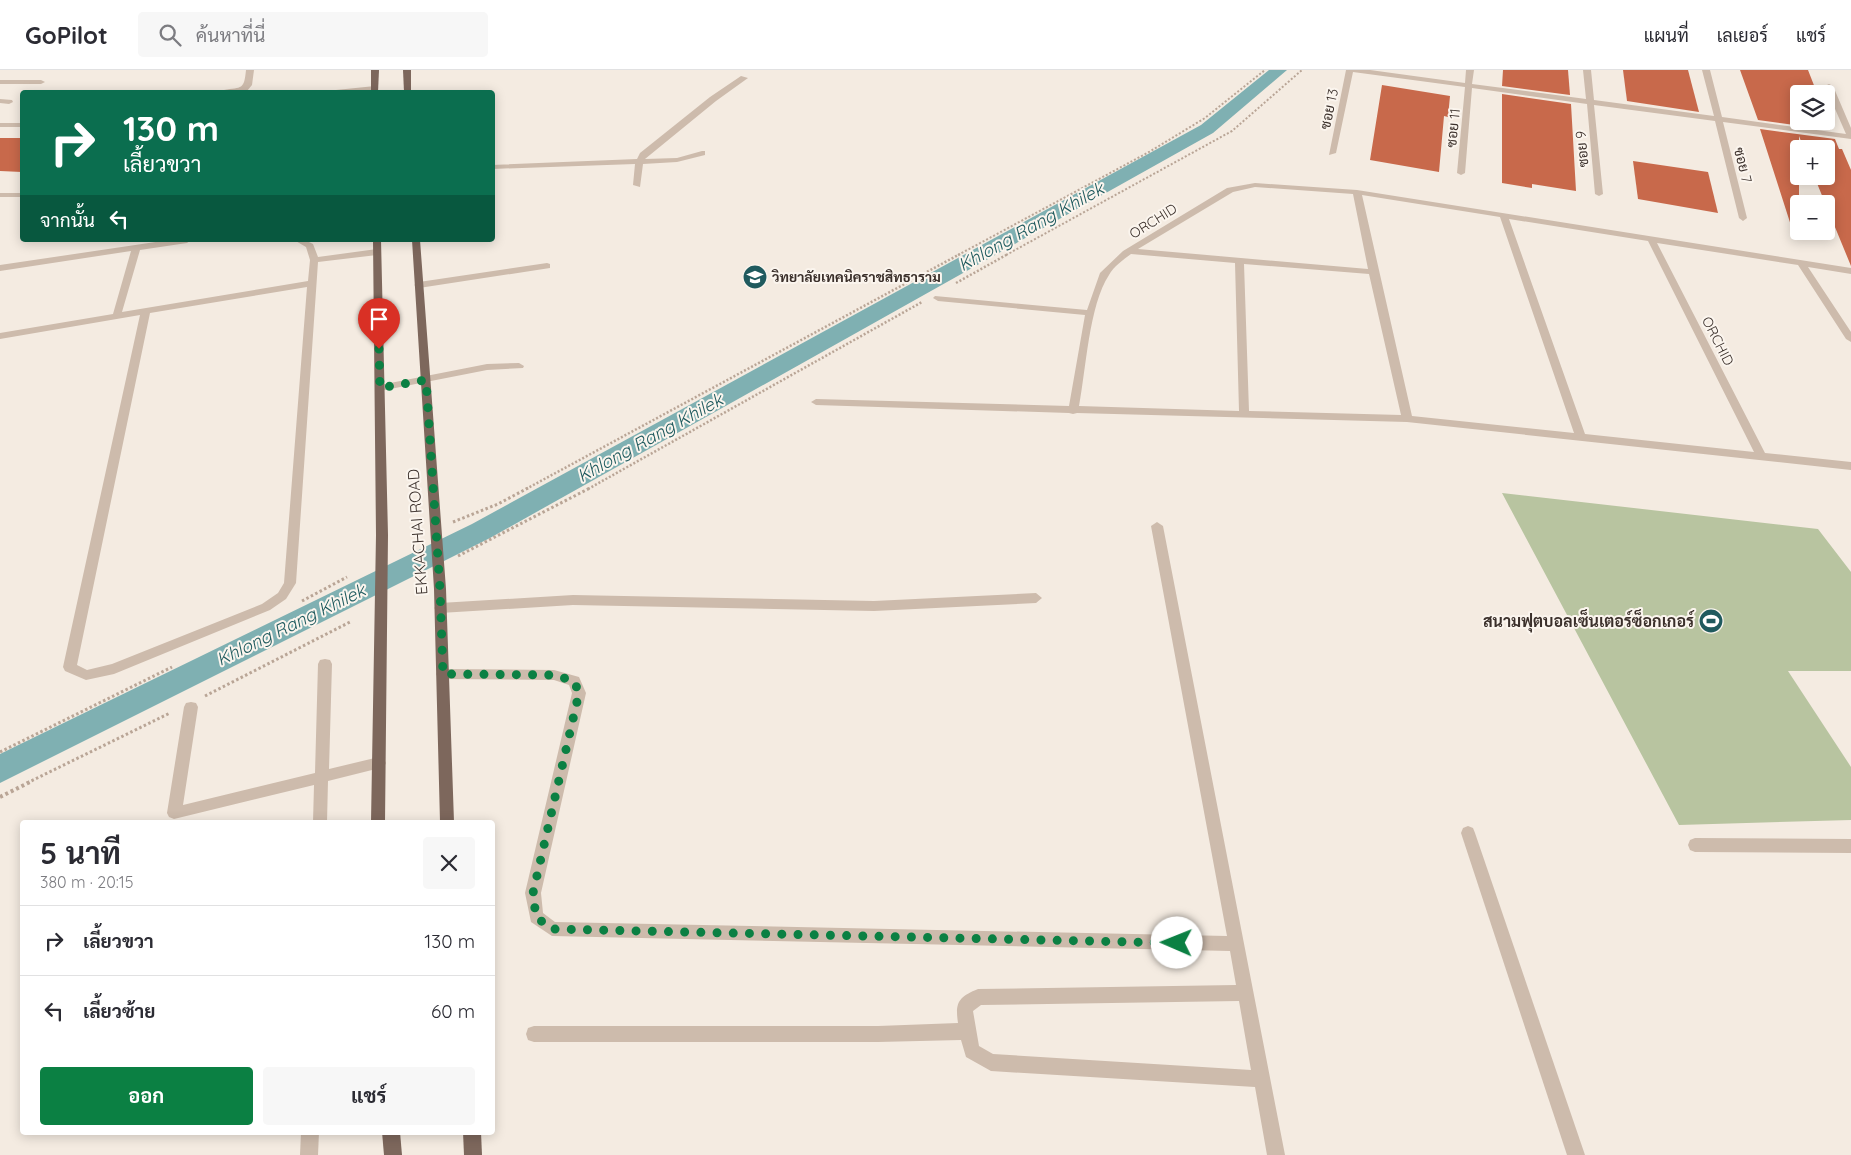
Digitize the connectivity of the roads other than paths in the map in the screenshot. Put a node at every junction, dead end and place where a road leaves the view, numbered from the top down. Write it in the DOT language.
graph roads {
  1 [pos="250,70"];
  2 [pos="375,70"];
  3 [pos="407,70"];
  4 [pos="1352,70"];
  5 [pos="1470,70"];
  6 [pos="1587,70"];
  7 [pos="1706,70"];
  8 [pos="744,78"];
  9 [pos="0,82"];
  10 [pos="41,82"];
  11 [pos="1470,86"];
  12 [pos="238,90"];
  13 [pos="375,90"];
  14 [pos="408,90"];
  15 [pos="1835,100"];
  16 [pos="0,101"];
  17 [pos="9,102"];
  18 [pos="1590,102"];
  19 [pos="1718,119"];
  20 [pos="0,125"];
  21 [pos="20,125"];
  22 [pos="1851,137"];
  23 [pos="702,153"];
  24 [pos="1332,153"];
  25 [pos="640,161"];
  26 [pos="495,166"];
  27 [pos="1461,173"];
  28 [pos="637,185"];
  29 [pos="1358,192"];
  30 [pos="1599,194"];
  31 [pos="0,195"];
  32 [pos="20,195"];
  33 [pos="1504,216"];
  34 [pos="1744,218"];
  35 [pos="1651,239"];
  36 [pos="174,242"];
  37 [pos="302,242"];
  38 [pos="377,242"];
  39 [pos="416,242"];
  40 [pos="136,248"];
  41 [pos="1130,251"];
  42 [pos="377,252"];
  43 [pos="314,260"];
  44 [pos="1239,262"];
  45 [pos="1802,264"];
  46 [pos="547,266"];
  47 [pos="0,268"];
  48 [pos="1851,271"];
  49 [pos="1373,272"];
  50 [pos="313,284"];
  51 [pos="419,284"];
  52 [pos="938,298"];
  53 [pos="146,310"];
  54 [pos="1092,313"];
  55 [pos="117,314"];
  56 [pos="0,336"];
  57 [pos="1851,339"];
  58 [pos="519,366"];
  59 [pos="426,380"];
  60 [pos="380,388"];
  61 [pos="816,402"];
  62 [pos="1073,411"];
  63 [pos="1244,412"];
  64 [pos="1407,419"];
  65 [pos="1580,436"];
  66 [pos="1761,456"];
  67 [pos="1851,466"];
  68 [pos="1157,526"];
  69 [pos="1036,598"];
  70 [pos="440,608"];
  71 [pos="325,664"];
  72 [pos="443,674"];
  73 [pos="196,703"];
  74 [pos="379,763"];
  75 [pos="321,777"];
  76 [pos="320,820"];
  77 [pos="378,820"];
  78 [pos="446,820"];
  79 [pos="1468,833"];
  80 [pos="1695,845"];
  81 [pos="1851,846"];
  82 [pos="1235,944"];
  83 [pos="1246,993"];
  84 [pos="966,1031"];
  85 [pos="534,1034"];
  86 [pos="1260,1079"];
  87 [pos="310,1135"];
  88 [pos="391,1135"];
  89 [pos="472,1135"];
  90 [pos="309,1155"];
  91 [pos="393,1155"];
  92 [pos="474,1155"];
  93 [pos="1276,1155"];
  94 [pos="1576,1155"];
  1 -- 12 [label="street"];
  2 -- 13 [label="main road"];
  3 -- 14 [label="main road"];
  4 -- 11 [label="street"];
  4 -- 24 [label="street, ซอย 13"];
  5 -- 11 [label="street, ซอย 11"];
  6 -- 18 [label="street, ซอย 9"];
  7 -- 19 [label="street, ซอย 7"];
  8 -- 25 [label="street"];
  9 -- 10 [label="street"];
  11 -- 18 [label="street"];
  11 -- 27 [label="street, ซอย 11"];
  15 -- 22 [label="street"];
  16 -- 17 [label="street"];
  18 -- 19 [label="street"];
  18 -- 30 [label="street, ซอย 9"];
  19 -- 22 [label="street"];
  19 -- 34 [label="street, ซอย 7"];
  20 -- 21 [label="street"];
  23 -- 25 [label="street"];
  25 -- 26 [label="street"];
  25 -- 28 [label="street"];
  29 -- 33 [label="street, ORCHID"];
  29 -- 41 [label="street, ORCHID"];
  29 -- 49 [label="street"];
  31 -- 32 [label="street"];
  33 -- 35 [label="street, ORCHID"];
  33 -- 65 [label="street"];
  35 -- 45 [label="street, ORCHID"];
  35 -- 66 [label="street, ORCHID"];
  36 -- 40 [label="street"];
  37 -- 43 [label="street"];
  38 -- 42 [label="main road, EKKACHAI ROAD"];
  39 -- 51 [label="main road, EKKACHAI ROAD"];
  40 -- 47 [label="street"];
  40 -- 55 [label="street"];
  41 -- 44 [label="street"];
  41 -- 54 [label="street, ORCHID"];
  42 -- 43 [label="street"];
  42 -- 60 [label="main road, EKKACHAI ROAD"];
  43 -- 50 [label="street"];
  44 -- 49 [label="street"];
  44 -- 63 [label="street"];
  45 -- 48 [label="street, ORCHID"];
  45 -- 57 [label="street"];
  46 -- 51 [label="street"];
  49 -- 64 [label="street"];
  50 -- 53 [label="street"];
  50 -- 53 [label="street"];
  51 -- 59 [label="main road, EKKACHAI ROAD"];
  52 -- 54 [label="street"];
  53 -- 55 [label="street"];
  54 -- 62 [label="street, ORCHID"];
  55 -- 56 [label="street"];
  58 -- 59 [label="street"];
  59 -- 60 [label="street"];
  59 -- 70 [label="main road, EKKACHAI ROAD"];
  60 -- 74 [label="main road, EKKACHAI ROAD"];
  61 -- 62 [label="street"];
  62 -- 63 [label="street"];
  63 -- 64 [label="street"];
  64 -- 65 [label="street"];
  65 -- 66 [label="street"];
  66 -- 67 [label="street"];
  68 -- 82 [label="street"];
  69 -- 70 [label="street"];
  70 -- 72 [label="main road, EKKACHAI ROAD"];
  71 -- 75 [label="street"];
  72 -- 78 [label="main road, EKKACHAI ROAD"];
  72 -- 82 [label="street"];
  73 -- 75 [label="street"];
  74 -- 75 [label="street"];
  74 -- 77 [label="main road, EKKACHAI ROAD"];
  75 -- 76 [label="street"];
  79 -- 94 [label="street"];
  80 -- 81 [label="street"];
  82 -- 83 [label="street"];
  83 -- 84 [label="street"];
  83 -- 86 [label="street"];
  84 -- 85 [label="street"];
  84 -- 86 [label="street"];
  86 -- 93 [label="street"];
  87 -- 90 [label="street"];
  88 -- 91 [label="main road"];
  89 -- 92 [label="main road"];
}
